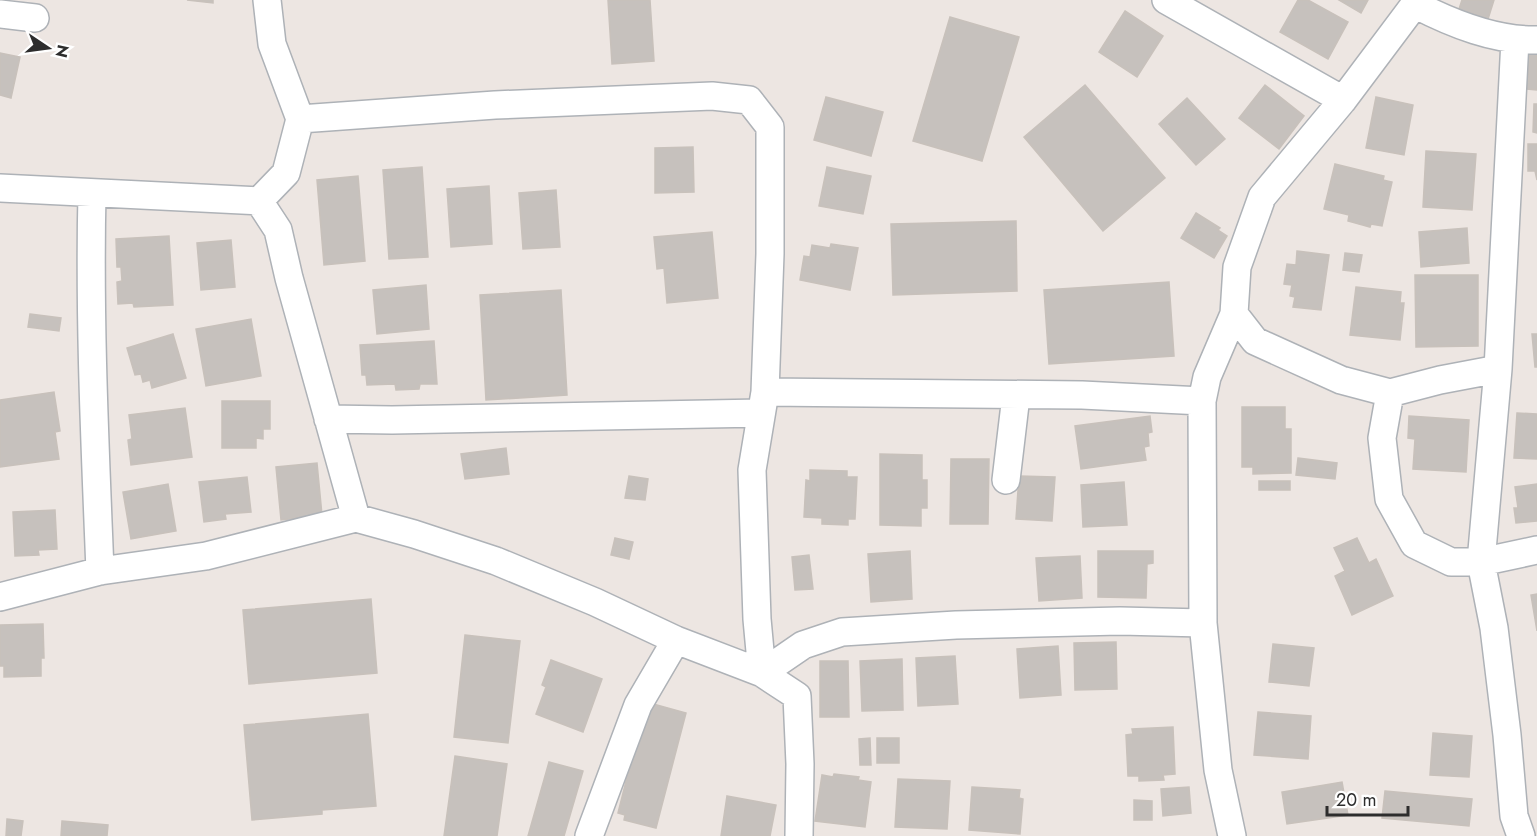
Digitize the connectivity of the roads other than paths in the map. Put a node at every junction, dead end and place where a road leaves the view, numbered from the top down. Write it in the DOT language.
graph roads {
  1 [pos="267,0"];
  2 [pos="1166,0"];
  3 [pos="1417,2"];
  4 [pos="0,14"];
  5 [pos="34,18"];
  6 [pos="1526,40"];
  7 [pos="1343,100"];
  8 [pos="300,119"];
  9 [pos="0,188"];
  10 [pos="92,193"];
  11 [pos="259,201"];
  12 [pos="1234,314"];
  13 [pos="1498,369"];
  14 [pos="1390,393"];
  15 [pos="1016,396"];
  16 [pos="1202,400"];
  17 [pos="763,403"];
  18 [pos="328,419"];
  19 [pos="1006,480"];
  20 [pos="356,518"];
  21 [pos="1537,550"];
  22 [pos="1481,562"];
  23 [pos="100,571"];
  24 [pos="0,597"];
  25 [pos="1203,623"];
  26 [pos="676,640"];
  27 [pos="762,673"];
  28 [pos="589,836"];
  29 [pos="799,836"];
  30 [pos="1232,836"];
  31 [pos="1521,836"];
  1 -- 8 [label="street"];
  2 -- 7 [label="street"];
  3 -- 6 [label="street"];
  3 -- 7 [label="street"];
  4 -- 5 [label="street"];
  6 -- 13 [label="street"];
  7 -- 12 [label="street"];
  8 -- 11 [label="street"];
  8 -- 17 [label="street"];
  9 -- 10 [label="street"];
  10 -- 11 [label="street"];
  10 -- 23 [label="street"];
  11 -- 18 [label="street"];
  12 -- 14 [label="street"];
  12 -- 16 [label="street"];
  13 -- 14 [label="street"];
  13 -- 22 [label="street"];
  14 -- 22 [label="street"];
  15 -- 16 [label="street"];
  15 -- 17 [label="street"];
  15 -- 19 [label="street"];
  16 -- 25 [label="street"];
  17 -- 18 [label="street"];
  17 -- 27 [label="street"];
  18 -- 20 [label="street"];
  20 -- 23 [label="street"];
  20 -- 26 [label="street"];
  21 -- 22 [label="street"];
  22 -- 31 [label="street"];
  23 -- 24 [label="street"];
  25 -- 27 [label="street"];
  25 -- 30 [label="street"];
  26 -- 27 [label="street"];
  26 -- 28 [label="street"];
  27 -- 29 [label="street"];
}
